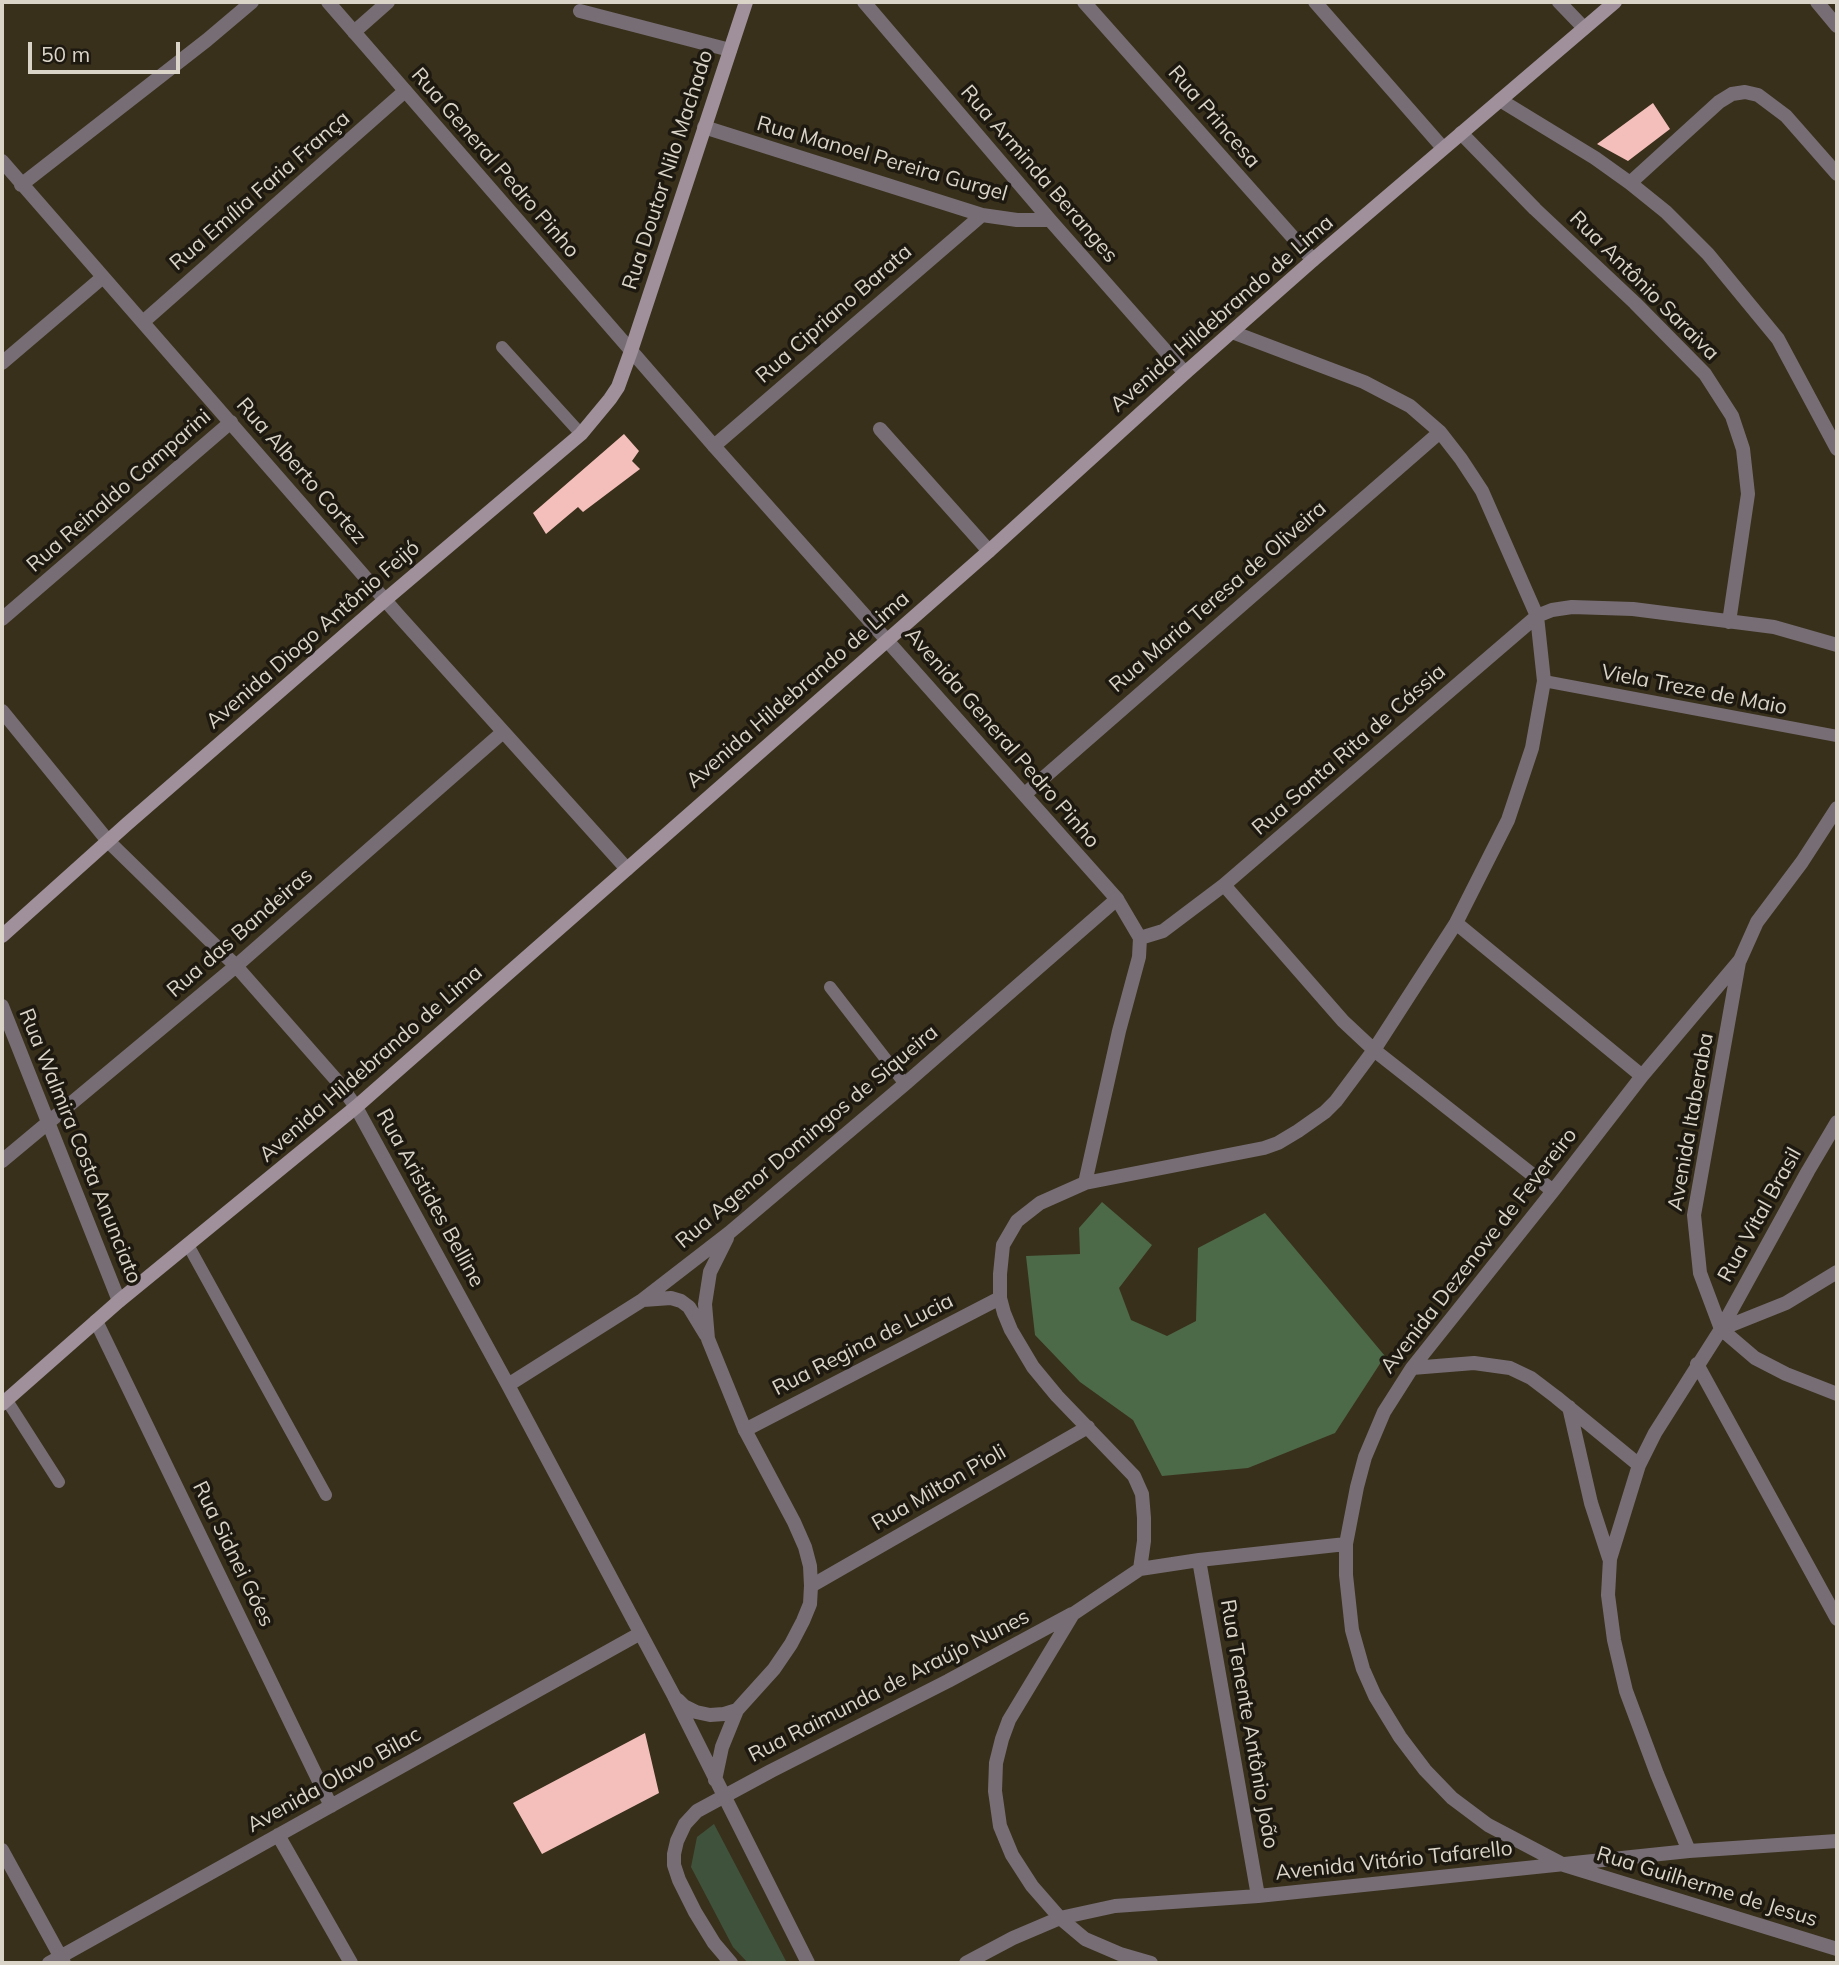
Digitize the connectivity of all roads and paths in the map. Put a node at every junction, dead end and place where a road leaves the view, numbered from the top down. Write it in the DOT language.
graph roads {
  1 [pos="252,2"];
  2 [pos="328,2"];
  3 [pos="388,2"];
  4 [pos="746,2"];
  5 [pos="864,2"];
  6 [pos="1084,2"];
  7 [pos="1315,2"];
  8 [pos="1559,2"];
  9 [pos="1615,2"];
  10 [pos="1817,2"];
  11 [pos="580,10"];
  12 [pos="1837,26"];
  13 [pos="1584,28"];
  14 [pos="354,32"];
  15 [pos="730,50"];
  16 [pos="405,91"];
  17 [pos="1500,100"];
  18 [pos="704,127"];
  19 [pos="1461,133"];
  20 [pos="1443,148"];
  21 [pos="2,161"];
  22 [pos="1837,174"];
  23 [pos="1630,183"];
  24 [pos="21,185"];
  25 [pos="982,215"];
  26 [pos="1050,220"];
  27 [pos="1313,260"];
  28 [pos="103,277"];
  29 [pos="144,322"];
  30 [pos="1232,332"];
  31 [pos="502,346"];
  32 [pos="631,351"];
  33 [pos="2,363"];
  34 [pos="1185,373"];
  35 [pos="231,422"];
  36 [pos="880,429"];
  37 [pos="1440,432"];
  38 [pos="581,434"];
  39 [pos="714,446"];
  40 [pos="1837,449"];
  41 [pos="989,551"];
  42 [pos="385,600"];
  43 [pos="1537,616"];
  44 [pos="2,619"];
  45 [pos="1729,622"];
  46 [pos="887,639"];
  47 [pos="1837,645"];
  48 [pos="1544,681"];
  49 [pos="2,710"];
  50 [pos="503,732"];
  51 [pos="1837,736"];
  52 [pos="1025,794"];
  53 [pos="1837,808"];
  54 [pos="108,841"];
  55 [pos="627,869"];
  56 [pos="1224,886"];
  57 [pos="1117,899"];
  58 [pos="1456,923"];
  59 [pos="4,930"];
  60 [pos="1140,938"];
  61 [pos="1740,960"];
  62 [pos="236,966"];
  63 [pos="830,986"];
  64 [pos="2,1006"];
  65 [pos="1374,1050"];
  66 [pos="1642,1076"];
  67 [pos="905,1084"];
  68 [pos="356,1107"];
  69 [pos="47,1122"];
  70 [pos="1837,1122"];
  71 [pos="2,1161"];
  72 [pos="1085,1183"];
  73 [pos="1553,1191"];
  74 [pos="729,1233"];
  75 [pos="188,1245"];
  76 [pos="1837,1272"];
  77 [pos="1000,1298"];
  78 [pos="120,1301"];
  79 [pos="641,1301"];
  80 [pos="96,1321"];
  81 [pos="1721,1329"];
  82 [pos="708,1339"];
  83 [pos="1697,1364"];
  84 [pos="1412,1368"];
  85 [pos="508,1385"];
  86 [pos="1837,1394"];
  87 [pos="4,1402"];
  88 [pos="1569,1407"];
  89 [pos="1088,1427"];
  90 [pos="745,1430"];
  91 [pos="1639,1465"];
  92 [pos="59,1482"];
  93 [pos="326,1495"];
  94 [pos="1346,1544"];
  95 [pos="1610,1559"];
  96 [pos="1199,1560"];
  97 [pos="1140,1569"];
  98 [pos="811,1586"];
  99 [pos="1073,1614"];
  100 [pos="1837,1619"];
  101 [pos="639,1634"];
  102 [pos="674,1696"];
  103 [pos="737,1710"];
  104 [pos="715,1780"];
  105 [pos="724,1796"];
  106 [pos="331,1806"];
  107 [pos="278,1835"];
  108 [pos="1837,1841"];
  109 [pos="2,1850"];
  110 [pos="1689,1851"];
  111 [pos="1564,1865"];
  112 [pos="1258,1896"];
  113 [pos="1060,1918"];
  114 [pos="1837,1949"];
  115 [pos="58,1961"];
  116 [pos="351,1963"];
  117 [pos="731,1963"];
  118 [pos="808,1963"];
  119 [pos="966,1963"];
  120 [pos="1151,1963"];
  1 -- 24 [label="street"];
  2 -- 14 [label="street, Rua General Pedro Pinho"];
  3 -- 14 [label="street"];
  4 -- 15 [label="main road, Rua Doutor Nilo Machado"];
  5 -- 26 [label="street, Rua Arminda Beranges"];
  6 -- 27 [label="street, Rua Princesa"];
  7 -- 20 [label="street"];
  8 -- 13 [label="street"];
  9 -- 13 [label="main road, Avenida Hildebrando de Lima"];
  10 -- 12 [label="street"];
  11 -- 15 [label="street"];
  13 -- 17 [label="main road, Avenida Hildebrando de Lima"];
  14 -- 16 [label="street, Rua General Pedro Pinho"];
  15 -- 18 [label="main road, Rua Doutor Nilo Machado"];
  16 -- 29 [label="street, Rua Emília Faria França"];
  16 -- 32 [label="street, Rua General Pedro Pinho"];
  17 -- 19 [label="main road, Avenida Hildebrando de Lima"];
  17 -- 23 [label="street"];
  18 -- 25 [label="street, Rua Manoel Pereira Gurgel"];
  18 -- 32 [label="main road, Rua Doutor Nilo Machado"];
  19 -- 20 [label="main road, Avenida Hildebrando de Lima"];
  19 -- 45 [label="street, Rua Antônio Saraiva"];
  20 -- 27 [label="main road, Avenida Hildebrando de Lima"];
  21 -- 24 [label="street, Rua Alberto Cortez"];
  22 -- 23 [label="street"];
  23 -- 40 [label="street"];
  24 -- 28 [label="street, Rua Alberto Cortez"];
  25 -- 26 [label="street, Rua Manoel Pereira Gurgel"];
  25 -- 39 [label="street, Rua Cipriano Barata"];
  26 -- 34 [label="street, Rua Arminda Beranges"];
  27 -- 30 [label="main road, Avenida Hildebrando de Lima"];
  28 -- 29 [label="street, Rua Alberto Cortez"];
  28 -- 33 [label="street"];
  29 -- 35 [label="street, Rua Alberto Cortez"];
  30 -- 34 [label="main road, Avenida Hildebrando de Lima"];
  30 -- 37 [label="street"];
  31 -- 38 [label="lane"];
  32 -- 38 [label="main road, Avenida Diogo Antônio Feijó"];
  32 -- 39 [label="street, Avenida General Pedro Pinho"];
  34 -- 41 [label="main road, Avenida Hildebrando de Lima"];
  35 -- 42 [label="street, Rua Alberto Cortez"];
  35 -- 44 [label="street, Rua Reinaldo Camparini"];
  36 -- 41 [label="street"];
  37 -- 43 [label="street"];
  37 -- 52 [label="street, Rua Maria Teresa de Oliveira"];
  38 -- 42 [label="main road, Avenida Diogo Antônio Feijó"];
  39 -- 46 [label="street, Avenida General Pedro Pinho"];
  41 -- 46 [label="main road, Avenida Hildebrando de Lima"];
  42 -- 50 [label="street, Rua Alberto Cortez"];
  42 -- 54 [label="main road, Avenida Diogo Antônio Feijó"];
  43 -- 45 [label="street, Rua Santa Rita de Cássia"];
  43 -- 48 [label="street"];
  43 -- 56 [label="street, Rua Santa Rita de Cássia"];
  45 -- 47 [label="street, Rua Santa Rita de Cássia"];
  46 -- 52 [label="street, Avenida General Pedro Pinho"];
  46 -- 55 [label="main road, Avenida Hildebrando de Lima"];
  48 -- 51 [label="lane, Viela Treze de Maio"];
  48 -- 58 [label="street"];
  49 -- 54 [label="street, Rua Aristides Belline"];
  50 -- 55 [label="street, Rua Alberto Cortez"];
  50 -- 62 [label="street, Rua das Bandeiras"];
  52 -- 57 [label="street, Avenida General Pedro Pinho"];
  53 -- 61 [label="street, Avenida Dezenove de Fevereiro"];
  54 -- 59 [label="main road, Avenida Diogo Antônio Feijó"];
  54 -- 62 [label="street, Rua Aristides Belline"];
  55 -- 68 [label="main road, Avenida Hildebrando de Lima"];
  56 -- 60 [label="street, Rua Santa Rita de Cássia"];
  56 -- 65 [label="street"];
  57 -- 60 [label="street, Avenida General Pedro Pinho"];
  57 -- 67 [label="street, Rua Agenor Domingos de Siqueira"];
  58 -- 65 [label="street"];
  58 -- 66 [label="street"];
  60 -- 72 [label="street"];
  61 -- 66 [label="street, Avenida Dezenove de Fevereiro"];
  61 -- 81 [label="street, Avenida Itaberaba"];
  62 -- 68 [label="street, Rua Aristides Belline"];
  62 -- 69 [label="street, Rua das Bandeiras"];
  63 -- 67 [label="lane"];
  64 -- 69 [label="street, Rua Walmira Costa Anunciato"];
  65 -- 72 [label="street"];
  65 -- 73 [label="street"];
  66 -- 73 [label="street, Avenida Dezenove de Fevereiro"];
  67 -- 74 [label="street, Rua Agenor Domingos de Siqueira"];
  68 -- 75 [label="main road, Avenida Hildebrando de Lima"];
  68 -- 85 [label="street, Rua Aristides Belline"];
  69 -- 71 [label="street, Rua das Bandeiras"];
  69 -- 78 [label="street, Rua Walmira Costa Anunciato"];
  70 -- 81 [label="street, Rua Vital Brasil"];
  72 -- 77 [label="street"];
  73 -- 84 [label="street, Avenida Dezenove de Fevereiro"];
  74 -- 79 [label="street, Rua Agenor Domingos de Siqueira"];
  74 -- 82 [label="street"];
  75 -- 78 [label="main road, Avenida Hildebrando de Lima"];
  75 -- 93 [label="lane"];
  76 -- 81 [label="street"];
  77 -- 89 [label="street"];
  77 -- 90 [label="street, Rua Regina de Lucia"];
  78 -- 80 [label="main road, Avenida Hildebrando de Lima"];
  79 -- 82 [label="street"];
  79 -- 85 [label="street, Rua Agenor Domingos de Siqueira"];
  80 -- 87 [label="main road, Avenida Hildebrando de Lima"];
  80 -- 106 [label="street, Rua Sidnei Góes"];
  81 -- 83 [label="street, Rua Vital Brasil"];
  81 -- 86 [label="street"];
  82 -- 90 [label="street"];
  83 -- 91 [label="street, Rua Vital Brasil"];
  83 -- 100 [label="street"];
  84 -- 88 [label="street"];
  84 -- 94 [label="street, Avenida Dezenove de Fevereiro"];
  85 -- 101 [label="street, Rua Aristides Belline"];
  87 -- 92 [label="lane"];
  88 -- 91 [label="street"];
  88 -- 95 [label="street"];
  89 -- 97 [label="street"];
  89 -- 98 [label="street, Rua Milton Pioli"];
  90 -- 98 [label="street"];
  91 -- 95 [label="street, Rua Vital Brasil"];
  94 -- 96 [label="street"];
  94 -- 111 [label="street, Avenida Dezenove de Fevereiro"];
  95 -- 110 [label="street"];
  96 -- 97 [label="street"];
  96 -- 112 [label="street, Rua Tenente Antônio João"];
  97 -- 99 [label="street, Rua Raimunda de Araújo Nunes"];
  98 -- 103 [label="street"];
  99 -- 105 [label="street, Rua Raimunda de Araújo Nunes"];
  99 -- 113 [label="street"];
  101 -- 102 [label="street, Rua Aristides Belline"];
  101 -- 106 [label="street, Avenida Olavo Bilac"];
  102 -- 103 [label="street"];
  102 -- 104 [label="street, Rua Aristides Belline"];
  103 -- 104 [label="street"];
  104 -- 105 [label="street, Rua Aristides Belline"];
  105 -- 117 [label="street, Rua Raimunda de Araújo Nunes"];
  105 -- 118 [label="street, Rua Aristides Belline"];
  106 -- 107 [label="street, Avenida Olavo Bilac"];
  107 -- 115 [label="street, Avenida Olavo Bilac"];
  107 -- 116 [label="street"];
  108 -- 110 [label="street, Avenida Vitório Tafarello"];
  109 -- 115 [label="street"];
  110 -- 111 [label="street, Avenida Vitório Tafarello"];
  111 -- 112 [label="street, Avenida Vitório Tafarello"];
  111 -- 114 [label="street, Rua Guilherme de Jesus"];
  112 -- 113 [label="street, Avenida Vitório Tafarello"];
  113 -- 119 [label="street, Avenida Vitório Tafarello"];
  113 -- 120 [label="street"];
}
